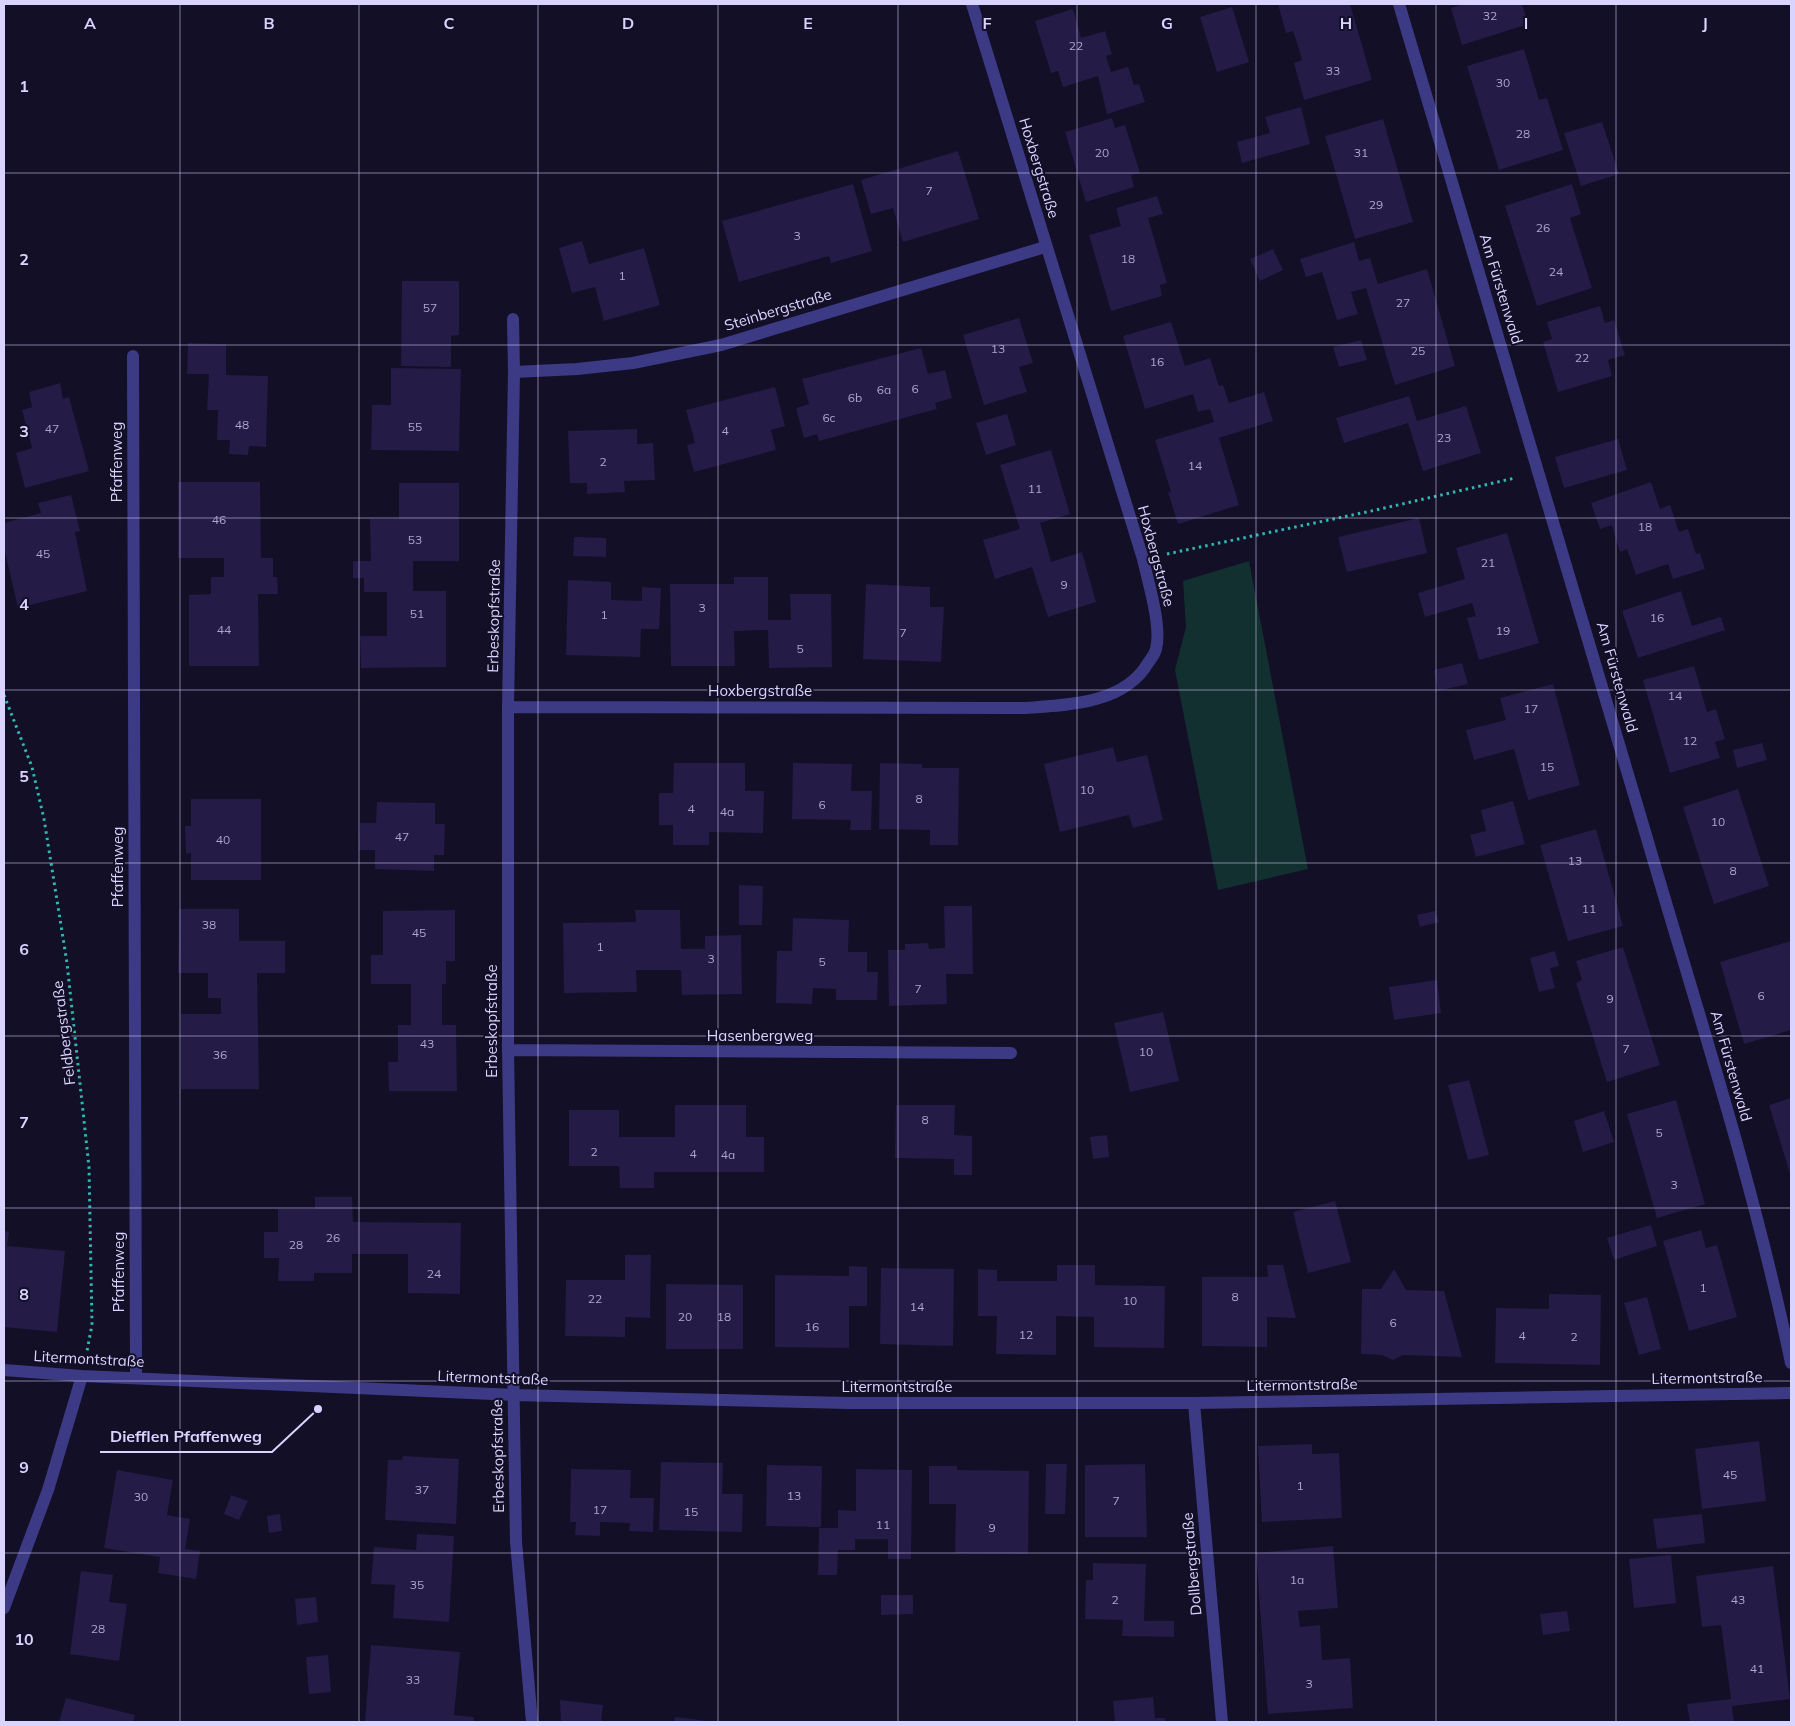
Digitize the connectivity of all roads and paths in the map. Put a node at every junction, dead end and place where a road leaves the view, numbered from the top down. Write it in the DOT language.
graph roads {
  1 [pos="972,4"];
  2 [pos="1399,4"];
  3 [pos="1046,246"];
  4 [pos="513,319"];
  5 [pos="133,356"];
  6 [pos="514,372"];
  7 [pos="1540,473"];
  8 [pos="1143,559"];
  9 [pos="4,695"];
  10 [pos="508,707"];
  11 [pos="508,1050"];
  12 [pos="1011,1053"];
  13 [pos="1791,1363"];
  14 [pos="4,1370"];
  15 [pos="82,1376"];
  16 [pos="136,1378"];
  17 [pos="1791,1392"];
  18 [pos="513,1395"];
  19 [pos="1194,1403"];
  20 [pos="4,1608"];
  21 [pos="532,1722"];
  22 [pos="1222,1722"];
  1 -- 3 [label="street, Hoxbergstraße"];
  2 -- 7 [label="street, Am Fürstenwald"];
  3 -- 6 [label="street, Steinbergstraße"];
  3 -- 8 [label="street, Hoxbergstraße"];
  4 -- 6 [label="street, Erbeskopfstraße"];
  5 -- 16 [label="street, Pfaffenweg"];
  6 -- 10 [label="street, Erbeskopfstraße"];
  7 -- 8 [label="path"];
  7 -- 13 [label="street, Am Fürstenwald"];
  8 -- 10 [label="street, Hoxbergstraße"];
  9 -- 15 [label="path, Feldbergstraße"];
  10 -- 11 [label="street, Erbeskopfstraße"];
  11 -- 12 [label="street, Hasenbergweg"];
  11 -- 18 [label="street, Erbeskopfstraße"];
  14 -- 15 [label="street, Litermontstraße"];
  15 -- 16 [label="street, Litermontstraße"];
  15 -- 20 [label="street"];
  16 -- 18 [label="street, Litermontstraße"];
  17 -- 19 [label="street, Litermontstraße"];
  18 -- 19 [label="street, Litermontstraße"];
  18 -- 21 [label="street, Erbeskopfstraße"];
  19 -- 22 [label="street, Dollbergstraße"];
}
